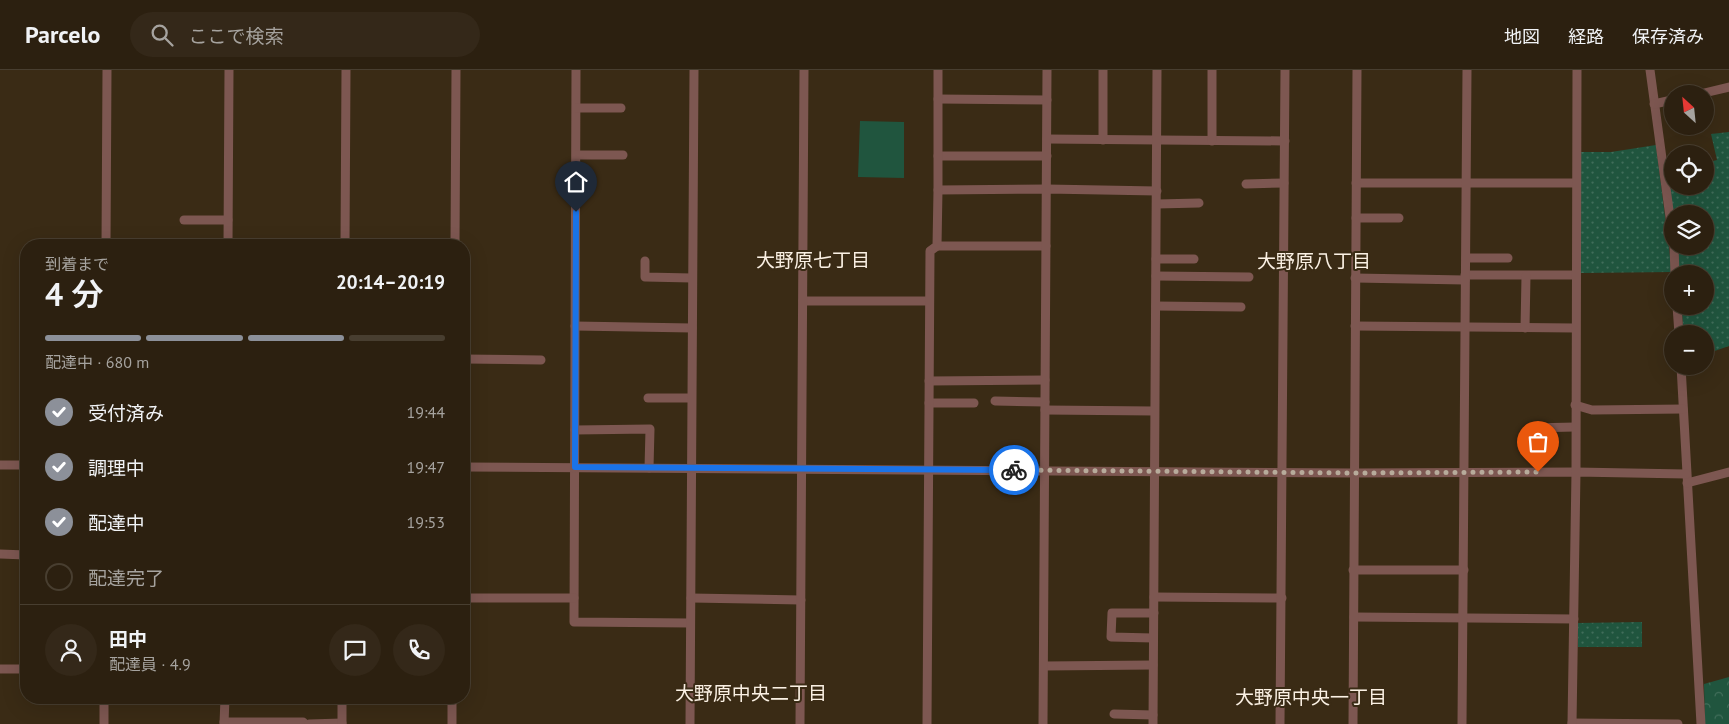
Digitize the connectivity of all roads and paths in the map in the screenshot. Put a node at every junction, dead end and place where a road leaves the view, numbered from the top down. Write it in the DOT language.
graph roads {
  1 [pos="107,70"];
  2 [pos="229,70"];
  3 [pos="346,70"];
  4 [pos="456,70"];
  5 [pos="576,70"];
  6 [pos="694,70"];
  7 [pos="804,70"];
  8 [pos="938,70"];
  9 [pos="1047,70"];
  10 [pos="1103,70"];
  11 [pos="1157,70"];
  12 [pos="1212,70"];
  13 [pos="1285,70"];
  14 [pos="1357,70"];
  15 [pos="1467,70"];
  16 [pos="1577,70"];
  17 [pos="1650,70"];
  18 [pos="1729,87"];
  19 [pos="1714,91"];
  20 [pos="938,99"];
  21 [pos="1047,100"];
  22 [pos="1664,102"];
  23 [pos="1654,104"];
  24 [pos="577,108"];
  25 [pos="621,108"];
  26 [pos="1047,139"];
  27 [pos="1103,140"];
  28 [pos="1157,140"];
  29 [pos="1212,141"];
  30 [pos="1284,141"];
  31 [pos="577,155"];
  32 [pos="623,155"];
  33 [pos="938,156"];
  34 [pos="1047,156"];
  35 [pos="1467,182"];
  36 [pos="1284,183"];
  37 [pos="1356,183"];
  38 [pos="1576,183"];
  39 [pos="1246,184"];
  40 [pos="1047,189"];
  41 [pos="938,190"];
  42 [pos="1157,191"];
  43 [pos="1199,203"];
  44 [pos="1157,204"];
  45 [pos="1668,205"];
  46 [pos="1356,218"];
  47 [pos="1399,218"];
  48 [pos="184,220"];
  49 [pos="228,220"];
  50 [pos="106,239"];
  51 [pos="228,239"];
  52 [pos="344,239"];
  53 [pos="455,239"];
  54 [pos="937,246"];
  55 [pos="1046,246"];
  56 [pos="1156,258"];
  57 [pos="1466,258"];
  58 [pos="1508,258"];
  59 [pos="1194,259"];
  60 [pos="645,261"];
  61 [pos="1576,275"];
  62 [pos="1156,276"];
  63 [pos="1526,276"];
  64 [pos="1249,277"];
  65 [pos="692,278"];
  66 [pos="1355,278"];
  67 [pos="1465,278"];
  68 [pos="803,300"];
  69 [pos="929,301"];
  70 [pos="1156,306"];
  71 [pos="1241,306"];
  72 [pos="575,326"];
  73 [pos="1355,326"];
  74 [pos="692,328"];
  75 [pos="1465,328"];
  76 [pos="1525,328"];
  77 [pos="1575,328"];
  78 [pos="470,359"];
  79 [pos="541,360"];
  80 [pos="1681,375"];
  81 [pos="1045,380"];
  82 [pos="929,381"];
  83 [pos="648,398"];
  84 [pos="692,398"];
  85 [pos="995,401"];
  86 [pos="929,403"];
  87 [pos="974,403"];
  88 [pos="1575,405"];
  89 [pos="1045,406"];
  90 [pos="1683,409"];
  91 [pos="1154,411"];
  92 [pos="1576,427"];
  93 [pos="1531,428"];
  94 [pos="575,430"];
  95 [pos="0,465"];
  96 [pos="20,465"];
  97 [pos="470,467"];
  98 [pos="575,467"];
  99 [pos="649,468"];
  100 [pos="801,468"];
  101 [pos="692,469"];
  102 [pos="928,469"];
  103 [pos="1045,471"];
  104 [pos="1155,471"];
  105 [pos="1282,472"];
  106 [pos="1464,472"];
  107 [pos="1576,472"];
  108 [pos="1729,472"];
  109 [pos="1354,473"];
  110 [pos="1687,478"];
  111 [pos="0,554"];
  112 [pos="20,555"];
  113 [pos="1353,570"];
  114 [pos="1464,570"];
  115 [pos="1154,597"];
  116 [pos="470,598"];
  117 [pos="574,598"];
  118 [pos="691,598"];
  119 [pos="1282,598"];
  120 [pos="800,600"];
  121 [pos="1154,612"];
  122 [pos="1354,617"];
  123 [pos="1463,618"];
  124 [pos="1574,619"];
  125 [pos="690,622"];
  126 [pos="1153,638"];
  127 [pos="1044,666"];
  128 [pos="1153,666"];
  129 [pos="0,669"];
  130 [pos="20,669"];
  131 [pos="104,704"];
  132 [pos="225,704"];
  133 [pos="342,704"];
  134 [pos="452,704"];
  135 [pos="1114,714"];
  136 [pos="1152,719"];
  137 [pos="224,723"];
  138 [pos="1572,723"];
  139 [pos="104,724"];
  140 [pos="306,724"];
  141 [pos="309,724"];
  142 [pos="342,724"];
  143 [pos="452,724"];
  144 [pos="690,724"];
  145 [pos="800,724"];
  146 [pos="927,724"];
  147 [pos="1043,724"];
  148 [pos="1280,724"];
  149 [pos="1353,724"];
  150 [pos="1462,724"];
  151 [pos="1678,724"];
  152 [pos="1700,724"];
  1 -- 50 [label="street"];
  2 -- 49 [label="street"];
  3 -- 52 [label="street"];
  4 -- 53 [label="street"];
  5 -- 24 [label="street"];
  6 -- 65 [label="street"];
  7 -- 68 [label="street"];
  8 -- 20 [label="street"];
  9 -- 21 [label="street"];
  10 -- 27 [label="street"];
  11 -- 28 [label="street"];
  12 -- 29 [label="street"];
  13 -- 30 [label="street"];
  14 -- 37 [label="street"];
  15 -- 35 [label="street"];
  16 -- 38 [label="street"];
  17 -- 23 [label="street"];
  18 -- 19 [label="street"];
  20 -- 21 [label="street"];
  20 -- 33 [label="street"];
  21 -- 26 [label="street"];
  22 -- 23 [label="street"];
  23 -- 45 [label="street"];
  24 -- 25 [label="street"];
  24 -- 31 [label="street"];
  26 -- 27 [label="street"];
  26 -- 34 [label="street"];
  27 -- 28 [label="street"];
  28 -- 29 [label="street"];
  28 -- 42 [label="street"];
  29 -- 30 [label="street"];
  30 -- 36 [label="street"];
  31 -- 32 [label="street"];
  31 -- 72 [label="street"];
  33 -- 34 [label="street"];
  33 -- 41 [label="street"];
  34 -- 40 [label="street"];
  35 -- 37 [label="street"];
  35 -- 38 [label="street"];
  35 -- 57 [label="street"];
  36 -- 39 [label="street"];
  36 -- 105 [label="street"];
  37 -- 46 [label="street"];
  38 -- 61 [label="street"];
  40 -- 41 [label="street"];
  40 -- 42 [label="street"];
  40 -- 55 [label="street"];
  41 -- 54 [label="street"];
  42 -- 44 [label="street"];
  43 -- 44 [label="street"];
  44 -- 56 [label="street"];
  46 -- 47 [label="street"];
  46 -- 66 [label="street"];
  48 -- 49 [label="street"];
  49 -- 51 [label="street"];
  54 -- 55 [label="street"];
  54 -- 69 [label="street"];
  55 -- 81 [label="street"];
  56 -- 59 [label="street"];
  56 -- 62 [label="street"];
  57 -- 58 [label="street"];
  57 -- 67 [label="street"];
  60 -- 65 [label="street"];
  61 -- 63 [label="street"];
  61 -- 77 [label="street"];
  62 -- 64 [label="street"];
  62 -- 70 [label="street"];
  63 -- 67 [label="street"];
  63 -- 76 [label="street"];
  65 -- 74 [label="street"];
  66 -- 67 [label="street"];
  66 -- 73 [label="street"];
  67 -- 75 [label="street"];
  68 -- 69 [label="street"];
  68 -- 100 [label="street"];
  69 -- 82 [label="street"];
  70 -- 71 [label="street"];
  70 -- 91 [label="street"];
  72 -- 74 [label="street"];
  72 -- 94 [label="street"];
  73 -- 75 [label="street"];
  73 -- 109 [label="street"];
  74 -- 84 [label="street"];
  75 -- 76 [label="street"];
  75 -- 106 [label="street"];
  76 -- 77 [label="street"];
  77 -- 88 [label="street"];
  78 -- 79 [label="street"];
  80 -- 90 [label="street"];
  81 -- 82 [label="street"];
  81 -- 89 [label="street"];
  82 -- 86 [label="street"];
  83 -- 84 [label="street"];
  84 -- 101 [label="street"];
  85 -- 89 [label="street"];
  86 -- 87 [label="street"];
  86 -- 102 [label="street"];
  88 -- 90 [label="street"];
  88 -- 92 [label="street"];
  89 -- 91 [label="street"];
  89 -- 103 [label="street"];
  90 -- 110 [label="street"];
  91 -- 104 [label="street"];
  92 -- 93 [label="street"];
  92 -- 107 [label="street"];
  94 -- 98 [label="street"];
  94 -- 99 [label="street"];
  95 -- 96 [label="street"];
  97 -- 98 [label="street"];
  98 -- 99 [label="street"];
  98 -- 117 [label="street"];
  99 -- 101 [label="street"];
  100 -- 101 [label="street"];
  100 -- 102 [label="street"];
  100 -- 120 [label="street"];
  101 -- 118 [label="street"];
  102 -- 103 [label="street"];
  102 -- 146 [label="street"];
  103 -- 104 [label="street"];
  103 -- 127 [label="street"];
  104 -- 105 [label="street"];
  104 -- 115 [label="street"];
  105 -- 109 [label="street"];
  105 -- 119 [label="street"];
  106 -- 107 [label="street"];
  106 -- 109 [label="street"];
  106 -- 114 [label="street"];
  107 -- 110 [label="street"];
  107 -- 124 [label="street"];
  108 -- 110 [label="street"];
  109 -- 113 [label="street"];
  110 -- 152 [label="street"];
  111 -- 112 [label="street"];
  113 -- 114 [label="street"];
  113 -- 122 [label="street"];
  114 -- 123 [label="street"];
  115 -- 119 [label="street"];
  115 -- 121 [label="street"];
  116 -- 117 [label="street"];
  117 -- 125 [label="street"];
  118 -- 120 [label="street"];
  118 -- 125 [label="street"];
  119 -- 148 [label="street"];
  120 -- 145 [label="street"];
  121 -- 126 [label="street"];
  121 -- 126 [label="street"];
  122 -- 123 [label="street"];
  122 -- 149 [label="street"];
  123 -- 124 [label="street"];
  123 -- 150 [label="street"];
  124 -- 138 [label="street"];
  125 -- 144 [label="street"];
  126 -- 128 [label="street"];
  127 -- 128 [label="street"];
  127 -- 147 [label="street"];
  128 -- 136 [label="street"];
  129 -- 130 [label="street"];
  131 -- 139 [label="street"];
  132 -- 137 [label="street"];
  133 -- 142 [label="street"];
  134 -- 143 [label="street"];
  135 -- 136 [label="street"];
  137 -- 140 [label="street"];
  138 -- 151 [label="street"];
  141 -- 142 [label="street"];
}
